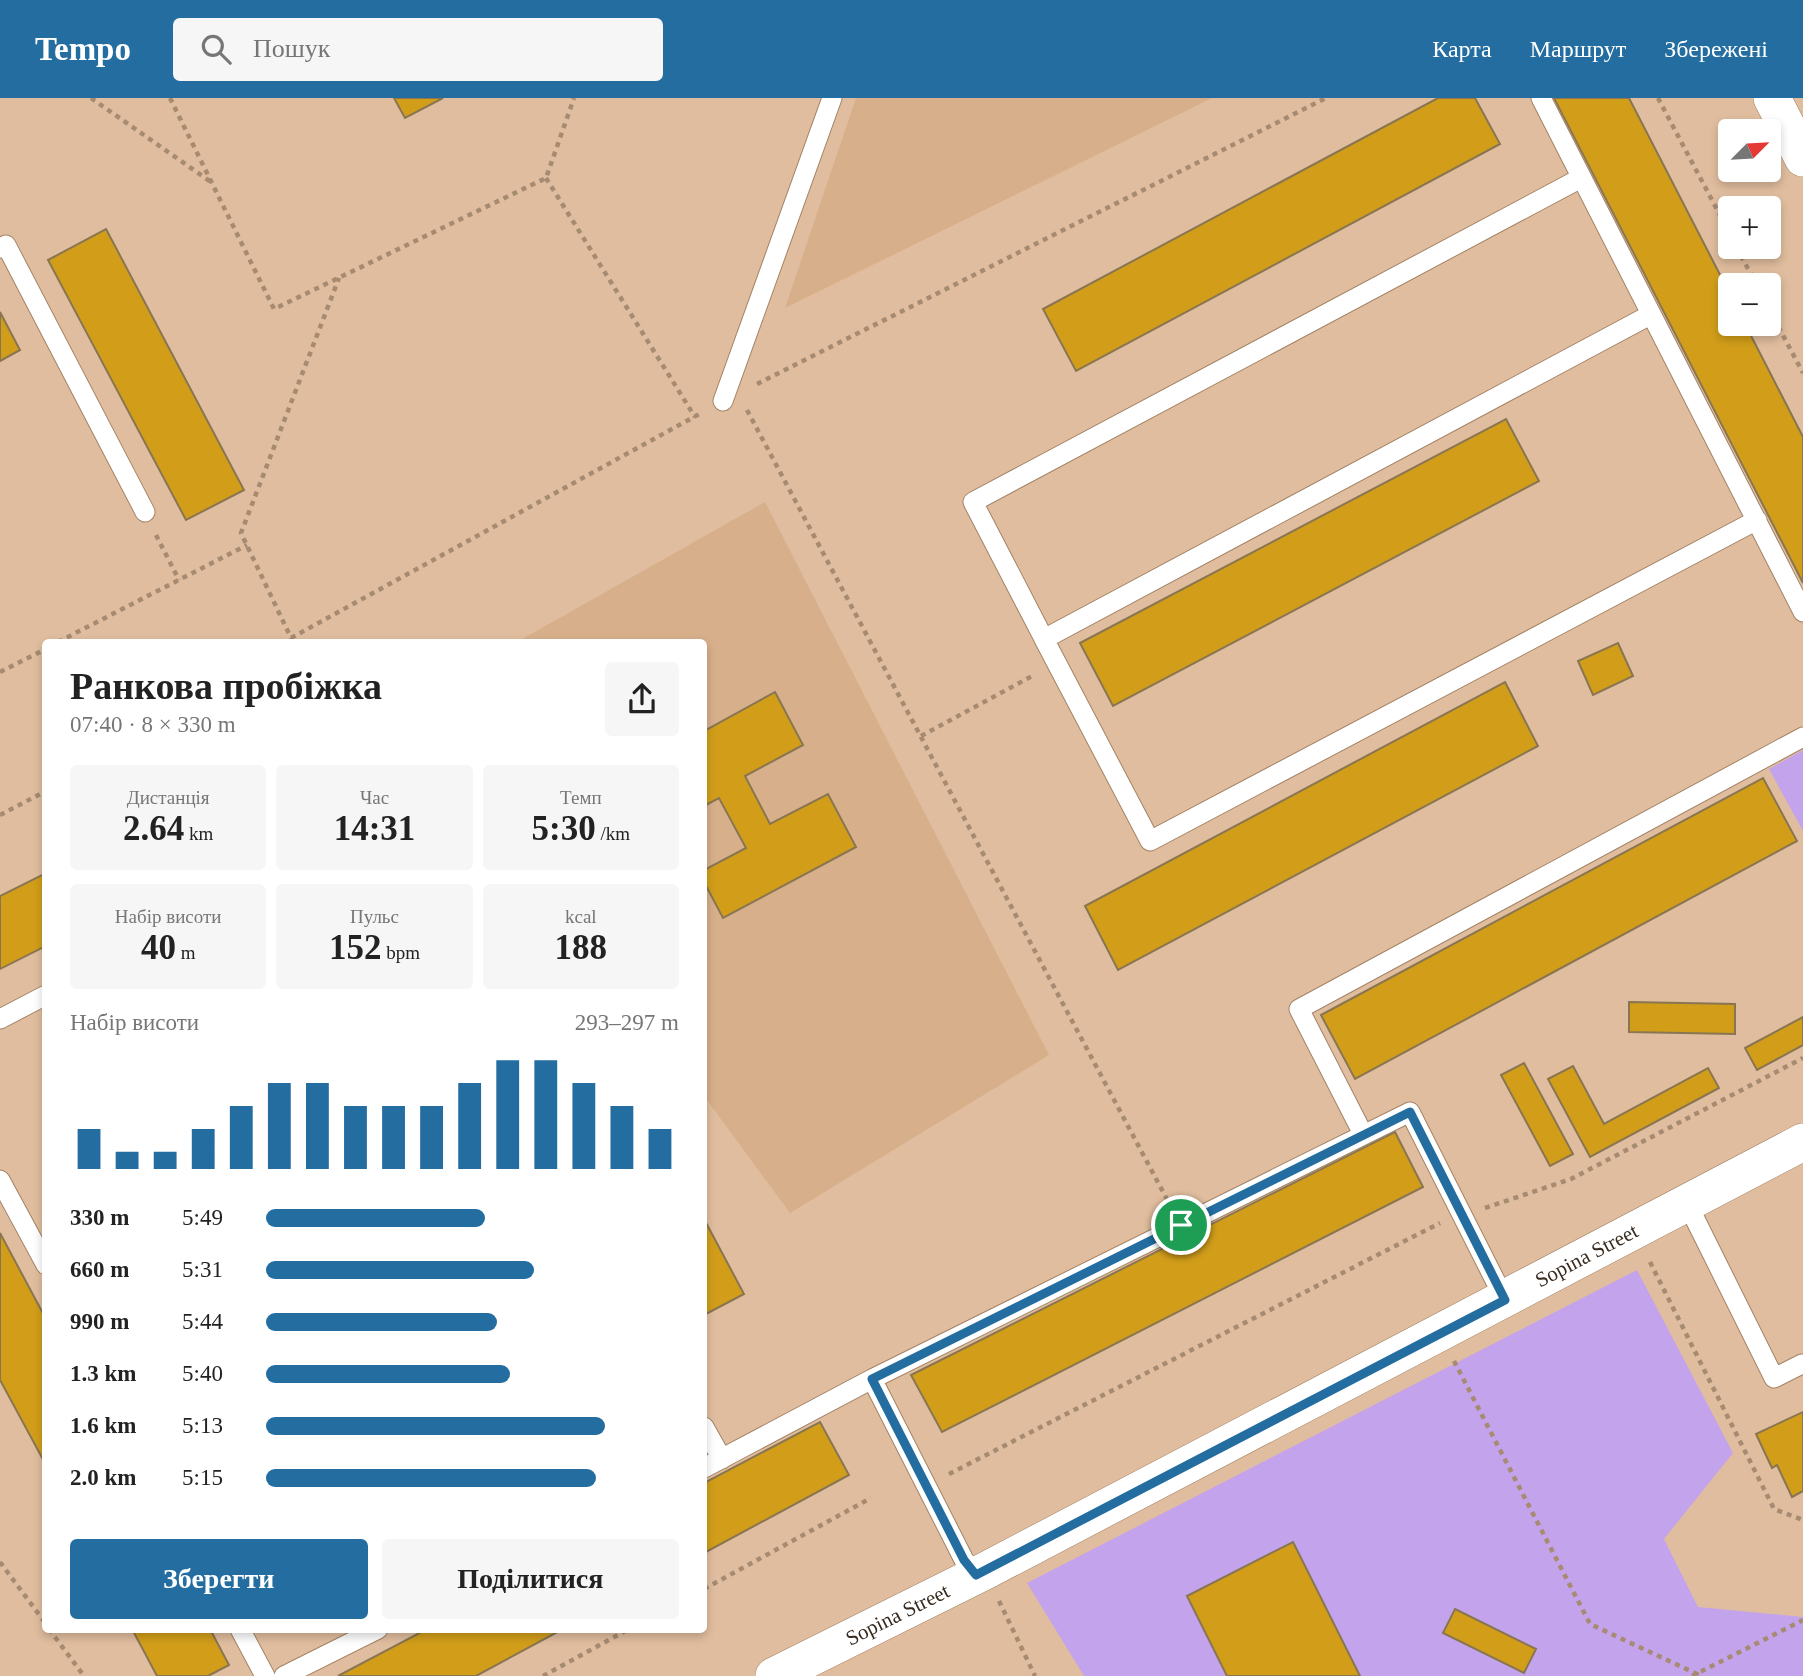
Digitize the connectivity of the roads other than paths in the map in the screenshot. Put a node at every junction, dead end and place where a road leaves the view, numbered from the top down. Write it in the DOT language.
graph roads {
  1 [pos="832,98"];
  2 [pos="1541,98"];
  3 [pos="1772,98"];
  4 [pos="1803,158"];
  5 [pos="1581,178"];
  6 [pos="0,248"];
  7 [pos="1650,315"];
  8 [pos="731,397"];
  9 [pos="145,512"];
  10 [pos="1757,520"];
  11 [pos="1803,612"];
  12 [pos="1044,639"];
  13 [pos="1803,737"];
  14 [pos="42,997"];
  15 [pos="0,1019"];
  16 [pos="1363,1134"];
  17 [pos="1803,1142"];
  18 [pos="0,1180"];
  19 [pos="1688,1205"];
  20 [pos="42,1258"];
  21 [pos="1505,1300"];
  22 [pos="1802,1364"];
  23 [pos="872,1379"];
  24 [pos="707,1432"];
  25 [pos="722,1459"];
  26 [pos="707,1466"];
  27 [pos="976,1575"];
  28 [pos="242,1633"];
  29 [pos="370,1633"];
  30 [pos="265,1676"];
  31 [pos="284,1676"];
  32 [pos="774,1676"];
  1 -- 8 [label="lane"];
  2 -- 5 [label="lane"];
  3 -- 4 [label="street"];
  5 -- 7 [label="lane"];
  5 -- 12 [label="lane"];
  6 -- 9 [label="lane"];
  7 -- 10 [label="lane"];
  7 -- 12 [label="lane"];
  10 -- 11 [label="lane"];
  10 -- 12 [label="lane"];
  13 -- 16 [label="lane"];
  14 -- 15 [label="lane"];
  16 -- 21 [label="lane"];
  16 -- 23 [label="lane"];
  17 -- 19 [label="street, Sopina Street"];
  18 -- 20 [label="lane"];
  19 -- 21 [label="street, Sopina Street"];
  19 -- 22 [label="lane"];
  21 -- 27 [label="street, Sopina Street"];
  23 -- 25 [label="lane"];
  23 -- 27 [label="lane"];
  24 -- 25 [label="lane"];
  25 -- 26 [label="lane"];
  27 -- 32 [label="street, Sopina Street"];
  28 -- 30 [label="lane"];
  29 -- 31 [label="lane"];
}
